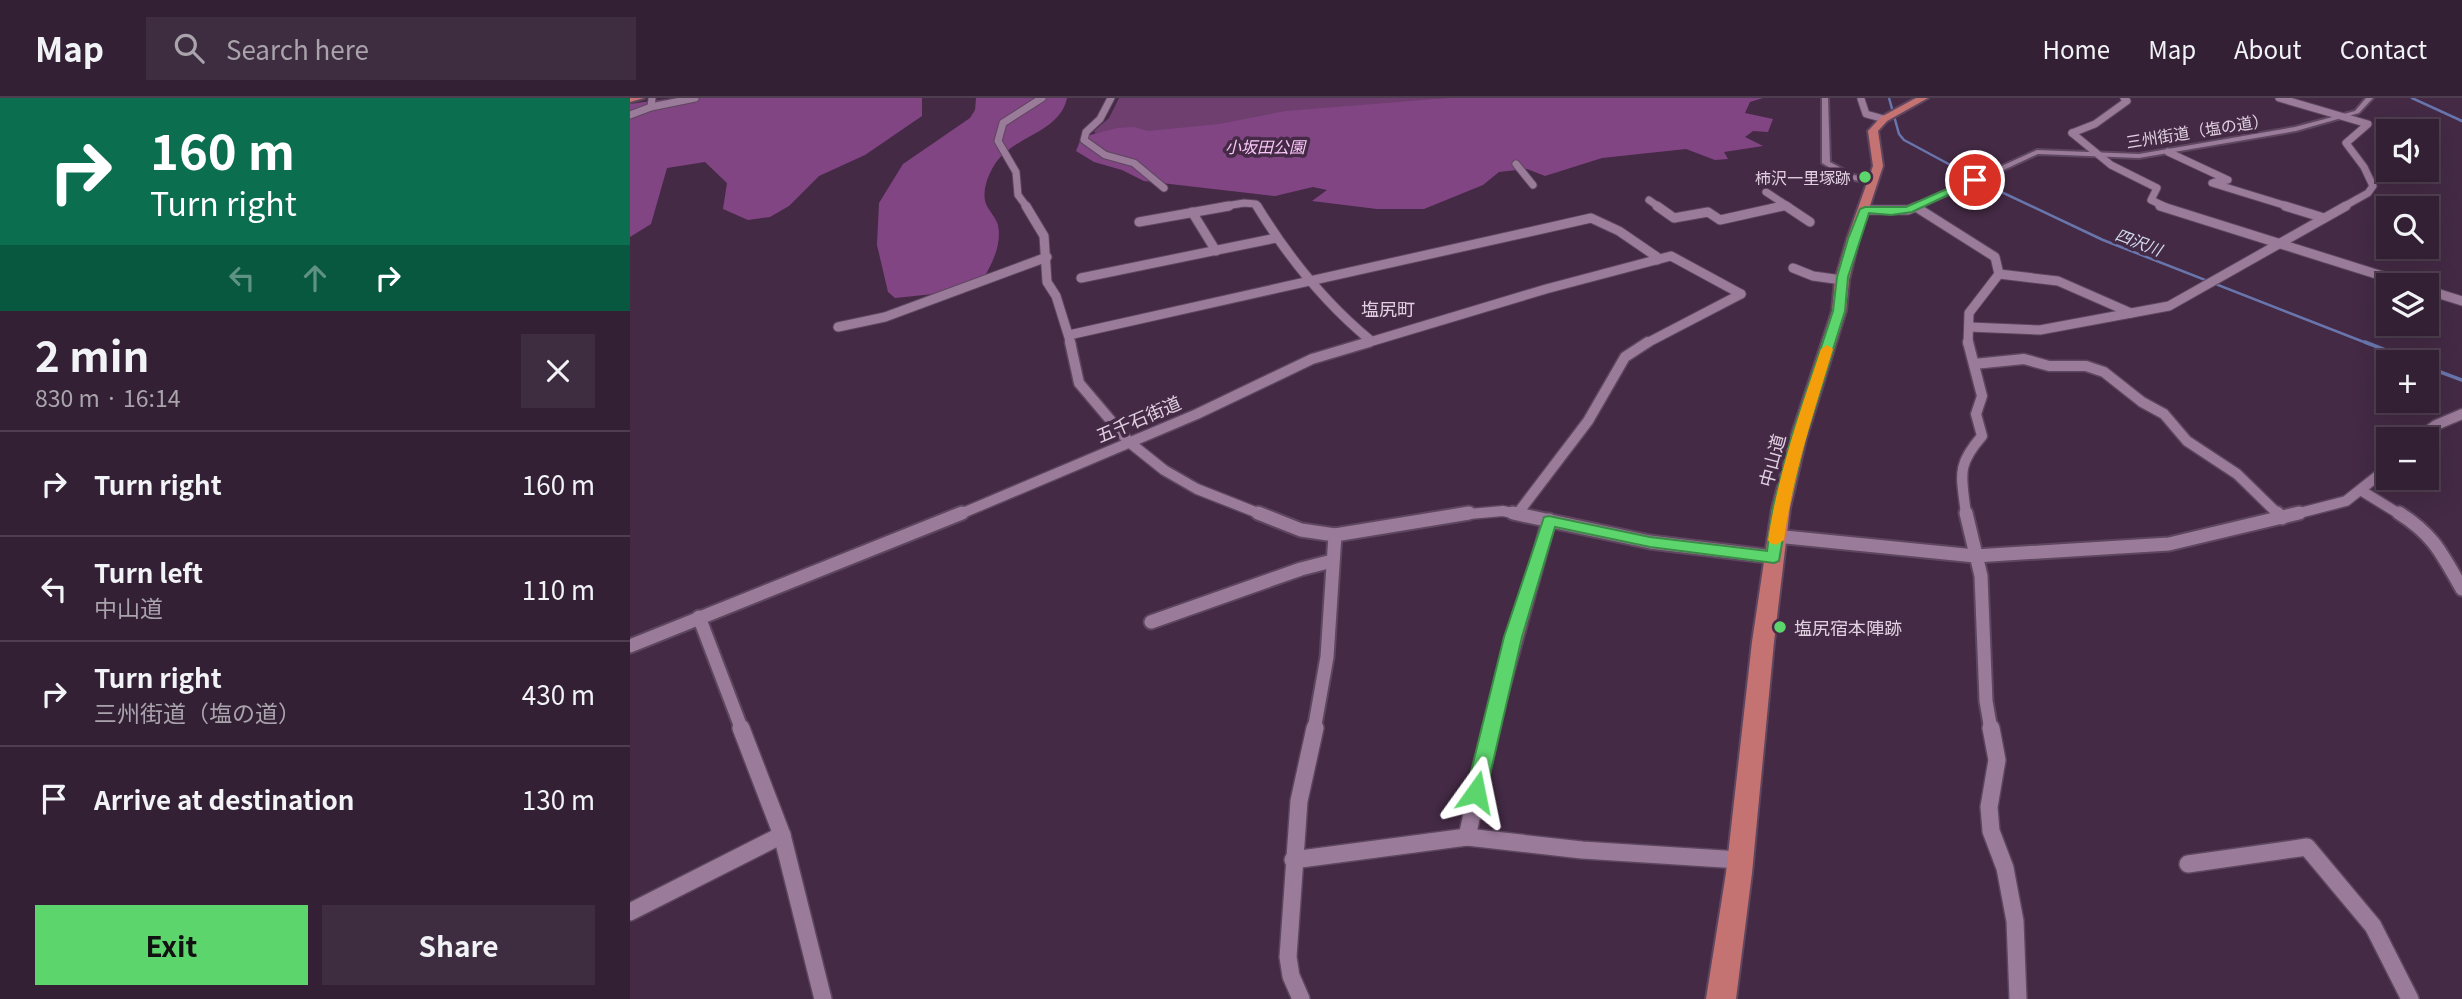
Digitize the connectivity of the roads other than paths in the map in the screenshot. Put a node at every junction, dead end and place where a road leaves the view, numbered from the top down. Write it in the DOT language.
graph roads {
  1 [pos="639,98"];
  2 [pos="695,98"];
  3 [pos="1042,98"];
  4 [pos="1111,98"];
  5 [pos="1825,98"];
  6 [pos="1923,98"];
  7 [pos="2124,98"];
  8 [pos="2278,98"];
  9 [pos="2370,98"];
  10 [pos="630,99"];
  11 [pos="1861,99"];
  12 [pos="652,103"];
  13 [pos="2348,114"];
  14 [pos="630,116"];
  15 [pos="1890,116"];
  16 [pos="2168,152"];
  17 [pos="2098,155"];
  18 [pos="1516,164"];
  19 [pos="1979,178"];
  20 [pos="1873,182"];
  21 [pos="1533,185"];
  22 [pos="1164,188"];
  23 [pos="1766,192"];
  24 [pos="1649,200"];
  25 [pos="1787,205"];
  26 [pos="1916,208"];
  27 [pos="1865,209"];
  28 [pos="1192,212"];
  29 [pos="2324,218"];
  30 [pos="1139,222"];
  31 [pos="1810,222"];
  32 [pos="1276,238"];
  33 [pos="2278,244"];
  34 [pos="1216,251"];
  35 [pos="1048,257"];
  36 [pos="1657,260"];
  37 [pos="1793,268"];
  38 [pos="1999,274"];
  39 [pos="2376,274"];
  40 [pos="1081,278"];
  41 [pos="1310,280"];
  42 [pos="1842,280"];
  43 [pos="2211,282"];
  44 [pos="2439,294"];
  45 [pos="2462,301"];
  46 [pos="2131,313"];
  47 [pos="838,327"];
  48 [pos="1969,327"];
  49 [pos="1069,335"];
  50 [pos="1370,341"];
  51 [pos="1975,364"];
  52 [pos="2462,414"];
  53 [pos="2433,427"];
  54 [pos="1129,442"];
  55 [pos="2376,479"];
  56 [pos="2362,491"];
  57 [pos="1518,513"];
  58 [pos="2282,518"];
  59 [pos="1549,520"];
  60 [pos="1335,535"];
  61 [pos="1776,536"];
  62 [pos="1975,556"];
  63 [pos="1774,557"];
  64 [pos="1332,561"];
  65 [pos="2462,589"];
  66 [pos="699,617"];
  67 [pos="1151,622"];
  68 [pos="630,646"];
  69 [pos="782,835"];
  70 [pos="1467,837"];
  71 [pos="1293,860"];
  72 [pos="1740,860"];
  73 [pos="2188,864"];
  74 [pos="630,912"];
  75 [pos="823,999"];
  76 [pos="1301,999"];
  77 [pos="1721,999"];
  78 [pos="2018,999"];
  79 [pos="2410,999"];
  1 -- 10 [label="highway"];
  2 -- 12 [label="street"];
  3 -- 35 [label="street"];
  4 -- 22 [label="street"];
  5 -- 20 [label="street"];
  6 -- 15 [label="highway"];
  7 -- 17 [label="street"];
  8 -- 13 [label="street"];
  9 -- 13 [label="street, 三州街道（塩の道）"];
  11 -- 15 [label="street"];
  12 -- 14 [label="street"];
  13 -- 16 [label="street, 三州街道（塩の道）"];
  13 -- 29 [label="street"];
  15 -- 20 [label="highway, 中山道"];
  16 -- 17 [label="street, 三州街道（塩の道）"];
  16 -- 29 [label="street"];
  17 -- 19 [label="street, 三州街道（塩の道）"];
  17 -- 33 [label="street"];
  18 -- 21 [label="street"];
  19 -- 26 [label="street, 三州街道（塩の道）"];
  20 -- 27 [label="highway, 中山道"];
  23 -- 25 [label="street"];
  24 -- 25 [label="street"];
  25 -- 31 [label="street"];
  26 -- 27 [label="street, 三州街道（塩の道）"];
  26 -- 38 [label="street"];
  27 -- 42 [label="highway, 中山道"];
  28 -- 30 [label="street"];
  28 -- 32 [label="street"];
  28 -- 34 [label="street"];
  29 -- 33 [label="street"];
  32 -- 34 [label="street"];
  32 -- 41 [label="street"];
  33 -- 39 [label="street"];
  33 -- 43 [label="street"];
  34 -- 40 [label="street"];
  35 -- 47 [label="street"];
  35 -- 49 [label="street"];
  36 -- 41 [label="street"];
  36 -- 50 [label="street, 五千石街道"];
  36 -- 57 [label="street, 五千石街道"];
  37 -- 42 [label="street"];
  38 -- 46 [label="street"];
  38 -- 48 [label="street"];
  41 -- 49 [label="street"];
  41 -- 50 [label="street"];
  42 -- 61 [label="highway, 中山道"];
  43 -- 46 [label="street"];
  44 -- 45 [label="street"];
  46 -- 48 [label="street"];
  48 -- 51 [label="street"];
  49 -- 54 [label="street"];
  50 -- 54 [label="street, 五千石街道"];
  51 -- 58 [label="street"];
  51 -- 62 [label="street"];
  52 -- 53 [label="street"];
  54 -- 60 [label="street"];
  54 -- 66 [label="street, 五千石街道"];
  55 -- 56 [label="street"];
  56 -- 58 [label="street"];
  56 -- 65 [label="street"];
  57 -- 59 [label="street"];
  57 -- 60 [label="street"];
  58 -- 62 [label="street"];
  59 -- 63 [label="street"];
  59 -- 70 [label="street"];
  60 -- 64 [label="street"];
  61 -- 62 [label="street"];
  61 -- 63 [label="highway, 中山道"];
  62 -- 78 [label="street"];
  63 -- 72 [label="highway, 中山道"];
  64 -- 67 [label="street"];
  64 -- 71 [label="street"];
  66 -- 68 [label="street, 五千石街道"];
  66 -- 69 [label="street"];
  69 -- 74 [label="street"];
  69 -- 75 [label="street"];
  70 -- 71 [label="street"];
  70 -- 72 [label="street"];
  71 -- 76 [label="street"];
  72 -- 77 [label="highway, 中山道"];
  73 -- 79 [label="street"];
}
